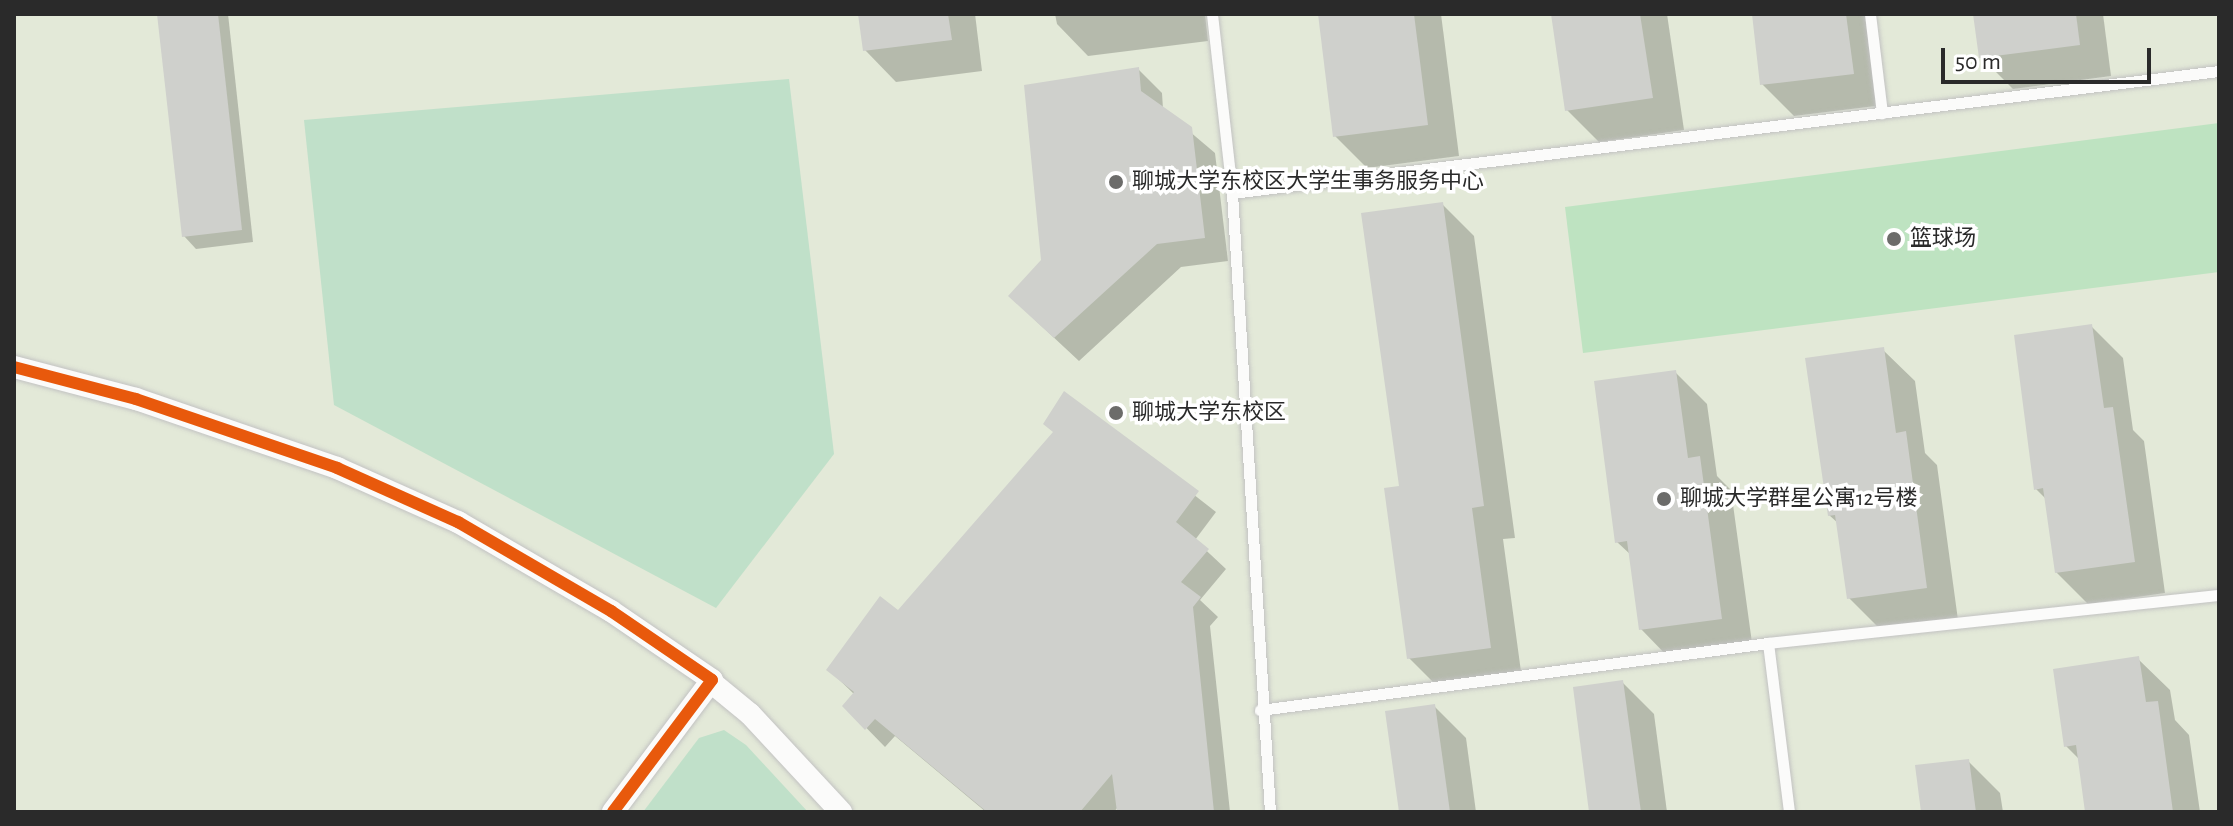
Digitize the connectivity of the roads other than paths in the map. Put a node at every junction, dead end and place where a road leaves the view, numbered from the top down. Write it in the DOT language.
graph roads {
  1 [pos="1212,14"];
  2 [pos="1870,14"];
  3 [pos="2219,71"];
  4 [pos="1882,113"];
  5 [pos="1232,193"];
  6 [pos="14,367"];
  7 [pos="2219,595"];
  8 [pos="1768,643"];
  9 [pos="711,682"];
  10 [pos="1260,710"];
  11 [pos="613,812"];
  12 [pos="841,812"];
  13 [pos="1270,812"];
  14 [pos="1789,812"];
  1 -- 5 [label="lane"];
  2 -- 4 [label="lane"];
  3 -- 4 [label="lane"];
  4 -- 5 [label="lane"];
  5 -- 10 [label="lane"];
  6 -- 9 [label="street"];
  7 -- 8 [label="lane"];
  8 -- 10 [label="lane"];
  8 -- 14 [label="lane"];
  9 -- 11 [label="street"];
  9 -- 12 [label="street"];
  10 -- 13 [label="lane"];
}
